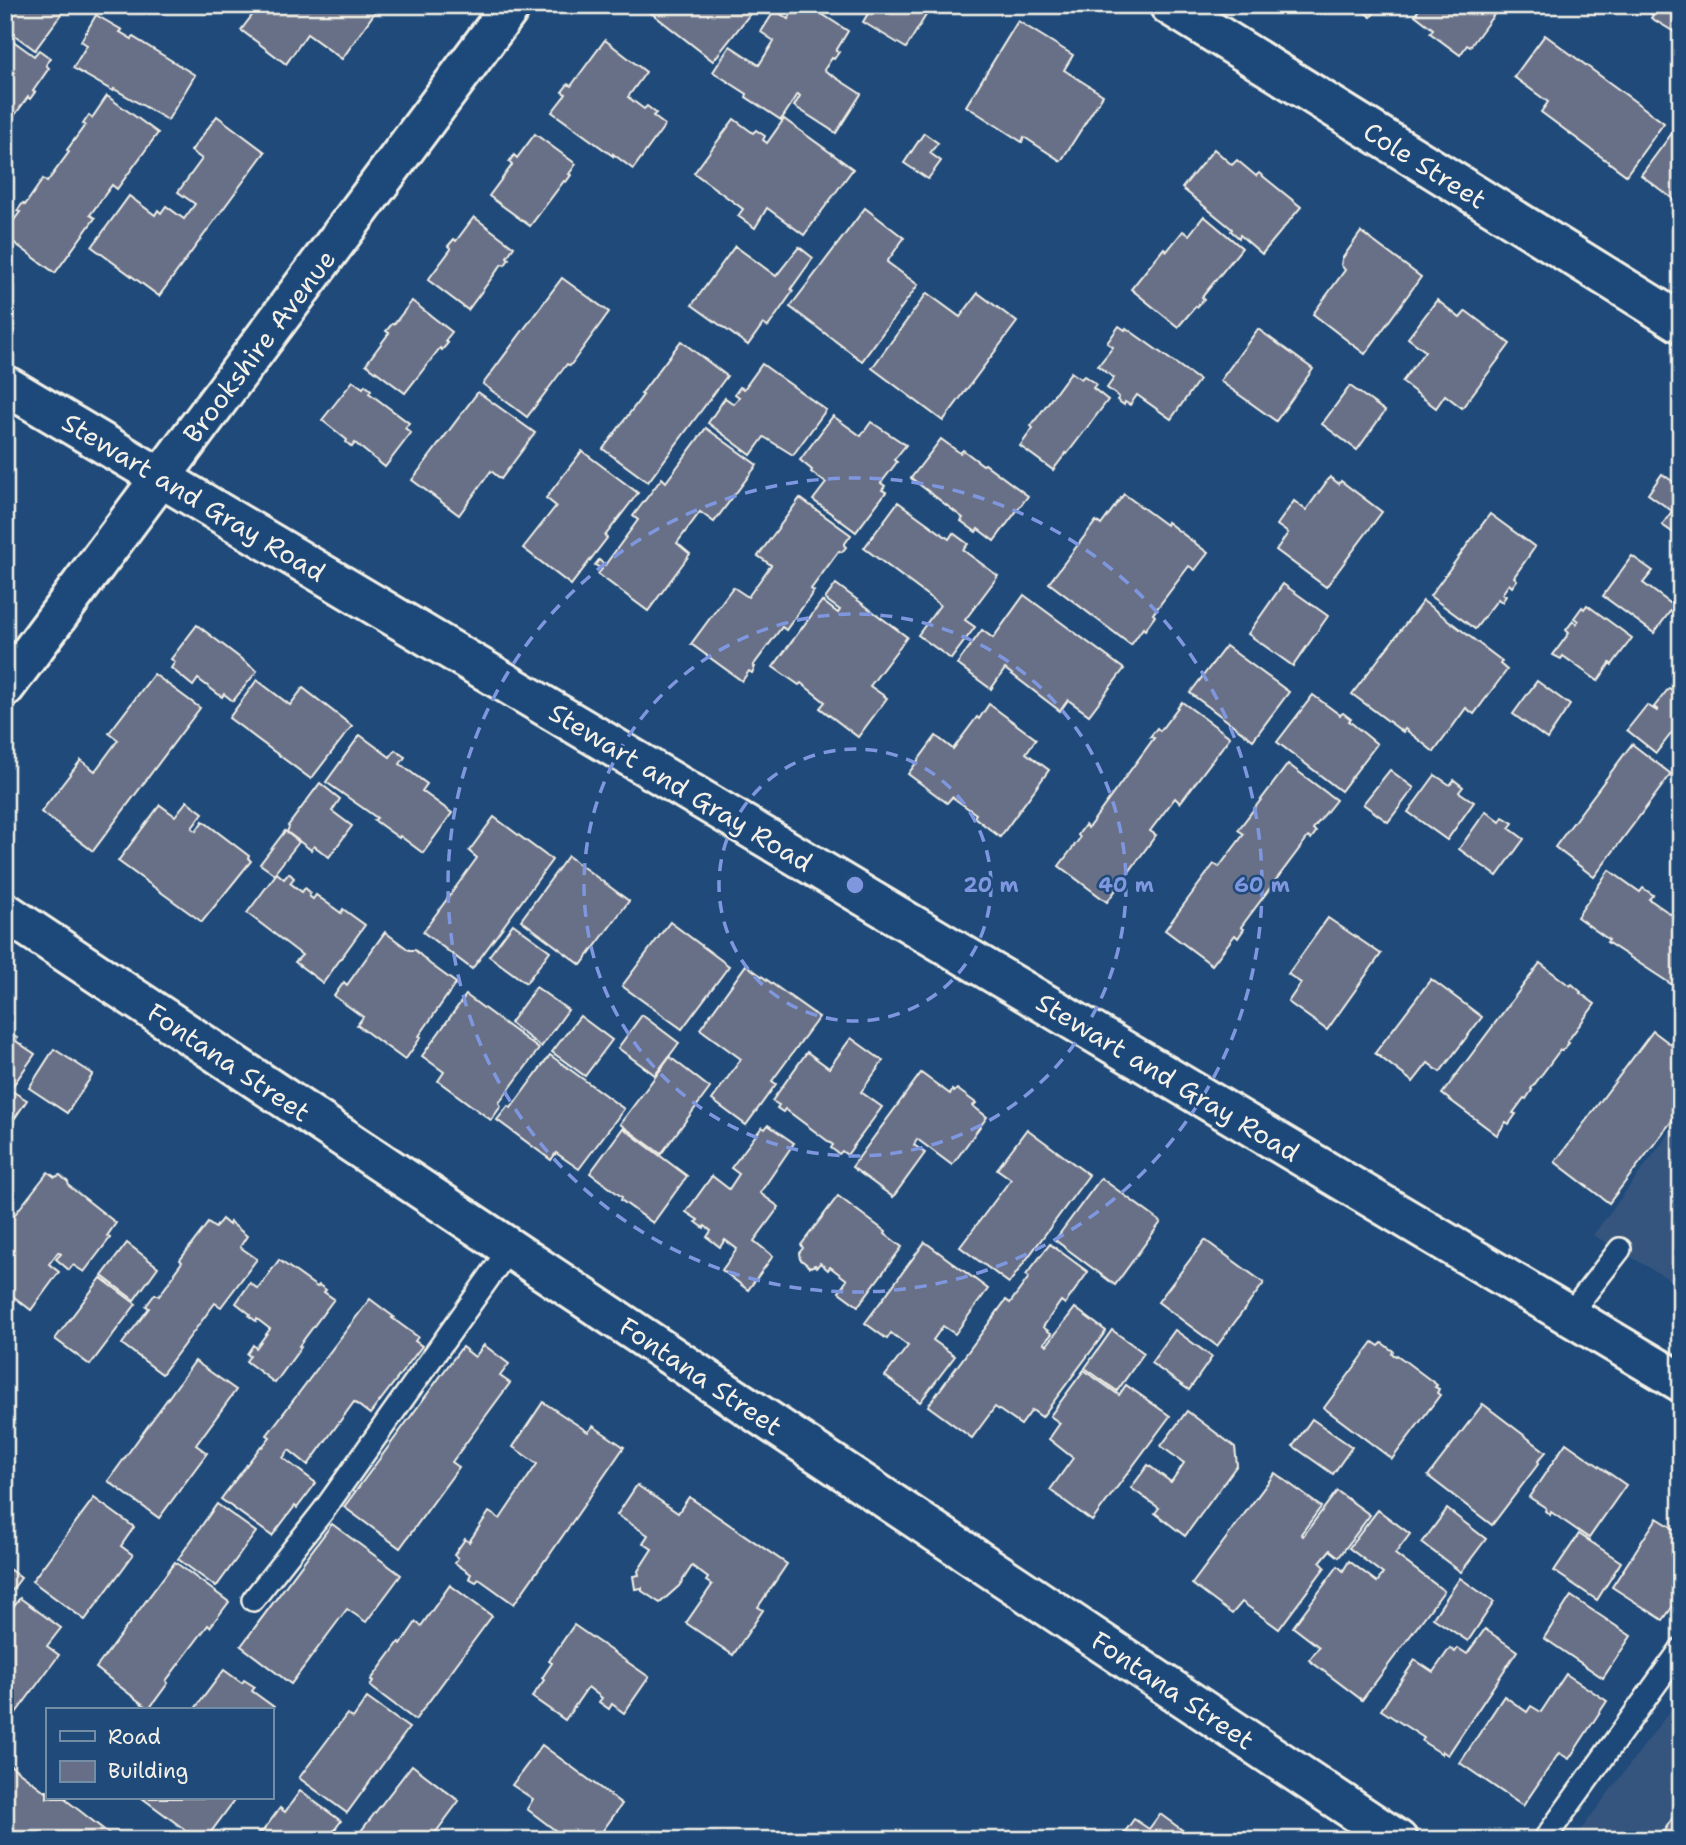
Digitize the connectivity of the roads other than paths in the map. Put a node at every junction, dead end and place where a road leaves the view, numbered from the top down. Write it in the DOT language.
graph roads {
  1 [pos="512,5"];
  2 [pos="1169,5"];
  3 [pos="1681,323"];
  4 [pos="5,385"];
  5 [pos="162,477"];
  6 [pos="5,687"];
  7 [pos="5,912"];
  8 [pos="510,1248"];
  9 [pos="1620,1249"];
  10 [pos="1569,1315"];
  11 [pos="1681,1382"];
  12 [pos="253,1600"];
  13 [pos="1681,1649"];
  14 [pos="1398,1840"];
  15 [pos="1544,1840"];
  1 -- 5 [label="street, Brookshire Avenue"];
  2 -- 3 [label="street, Cole Street"];
  4 -- 5 [label="street, Stewart and Gray Road"];
  5 -- 6 [label="street, Brookshire Avenue"];
  5 -- 10 [label="street, Stewart and Gray Road"];
  7 -- 8 [label="street, Fontana Street"];
  8 -- 12 [label="lane"];
  8 -- 14 [label="street, Fontana Street"];
  9 -- 10 [label="lane"];
  10 -- 11 [label="street, Stewart and Gray Road"];
  13 -- 15 [label="lane"];
}
